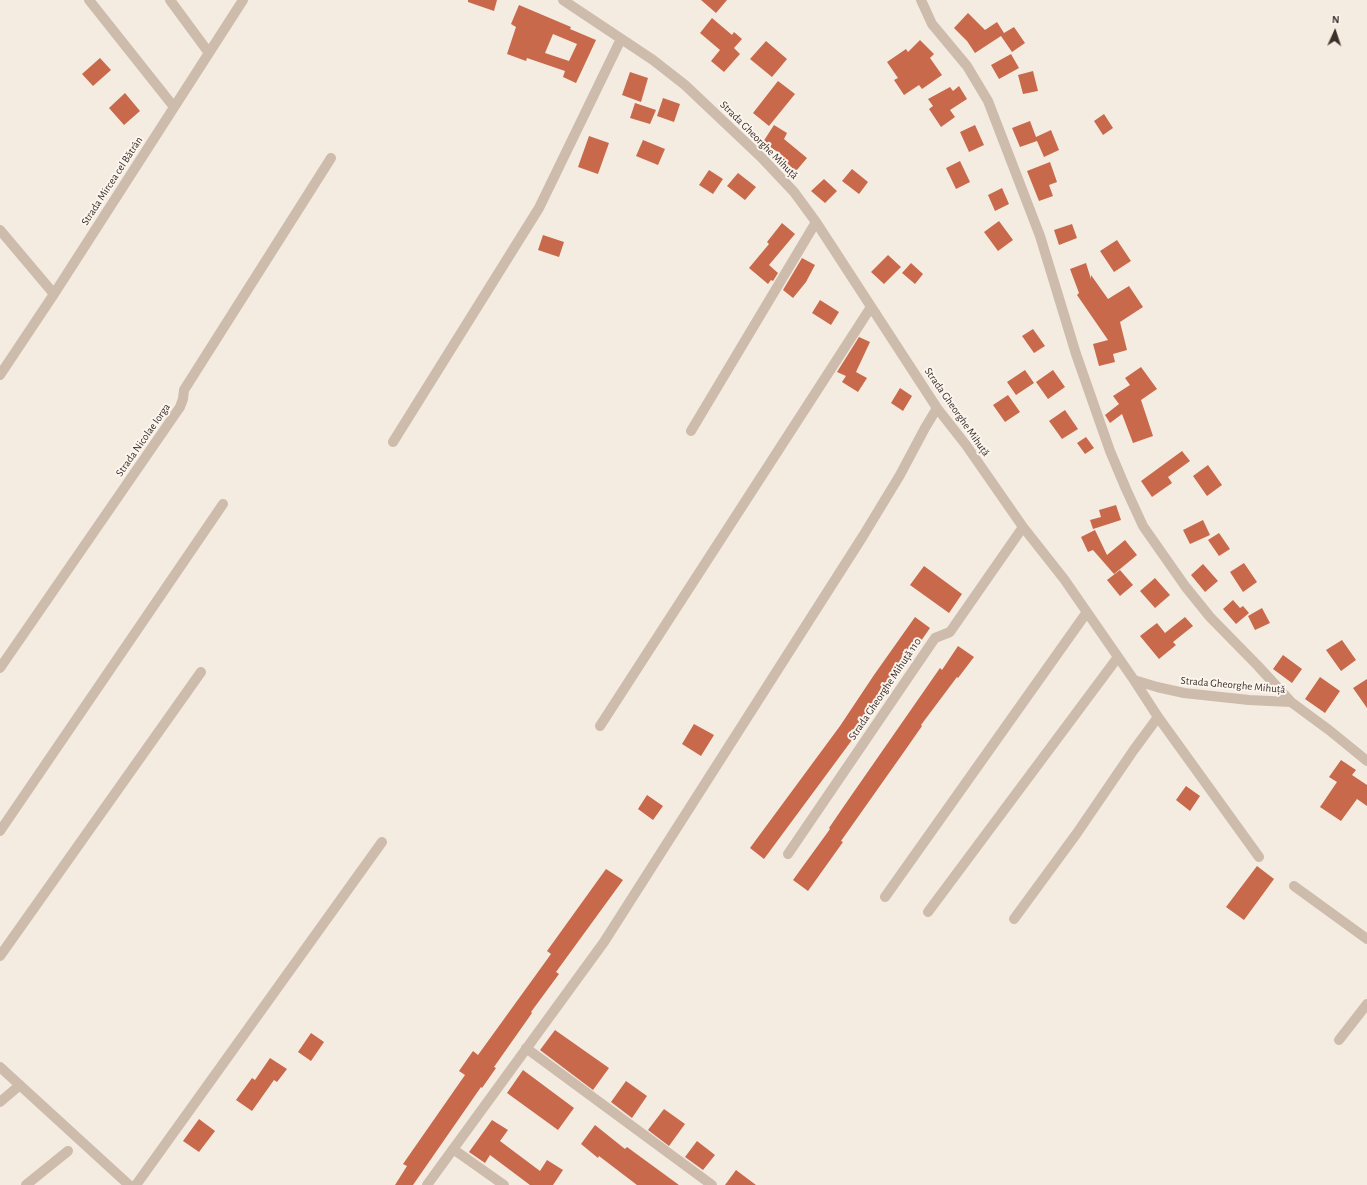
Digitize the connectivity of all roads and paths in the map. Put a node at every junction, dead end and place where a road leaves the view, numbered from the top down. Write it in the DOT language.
graph roads {
  1 [pos="89,0"];
  2 [pos="170,0"];
  3 [pos="243,0"];
  4 [pos="563,0"];
  5 [pos="921,0"];
  6 [pos="621,40"];
  7 [pos="209,53"];
  8 [pos="174,108"];
  9 [pos="331,158"];
  10 [pos="816,222"];
  11 [pos="0,230"];
  12 [pos="54,294"];
  13 [pos="871,307"];
  14 [pos="0,375"];
  15 [pos="937,408"];
  16 [pos="691,431"];
  17 [pos="393,442"];
  18 [pos="223,504"];
  19 [pos="1023,527"];
  20 [pos="1087,612"];
  21 [pos="1118,657"];
  22 [pos="0,668"];
  23 [pos="201,672"];
  24 [pos="1134,680"];
  25 [pos="1291,702"];
  26 [pos="1158,717"];
  27 [pos="600,726"];
  28 [pos="1367,761"];
  29 [pos="0,831"];
  30 [pos="382,842"];
  31 [pos="788,854"];
  32 [pos="1259,857"];
  33 [pos="1294,886"];
  34 [pos="885,897"];
  35 [pos="928,912"];
  36 [pos="1014,919"];
  37 [pos="1367,939"];
  38 [pos="0,956"];
  39 [pos="1367,1004"];
  40 [pos="1339,1040"];
  41 [pos="526,1048"];
  42 [pos="0,1067"];
  43 [pos="20,1085"];
  44 [pos="0,1102"];
  45 [pos="453,1149"];
  46 [pos="68,1151"];
  47 [pos="26,1185"];
  48 [pos="129,1185"];
  49 [pos="136,1185"];
  50 [pos="427,1185"];
  51 [pos="504,1185"];
  52 [pos="712,1185"];
  1 -- 8 [label="street"];
  2 -- 7 [label="street"];
  3 -- 7 [label="street, Strada Mircea cel Bătrân"];
  4 -- 6 [label="street, Strada Gheorghe Mihuță"];
  5 -- 25 [label="street"];
  6 -- 10 [label="street, Strada Gheorghe Mihuță"];
  6 -- 17 [label="street"];
  7 -- 8 [label="street, Strada Mircea cel Bătrân"];
  8 -- 12 [label="street, Strada Mircea cel Bătrân"];
  9 -- 22 [label="street, Strada Nicolae Iorga"];
  10 -- 13 [label="street, Strada Gheorghe Mihuță"];
  10 -- 16 [label="street"];
  11 -- 12 [label="street"];
  12 -- 14 [label="street, Strada Mircea cel Bătrân"];
  13 -- 15 [label="street, Strada Gheorghe Mihuță"];
  13 -- 27 [label="street"];
  15 -- 19 [label="street, Strada Gheorghe Mihuță"];
  15 -- 41 [label="street"];
  18 -- 29 [label="street"];
  19 -- 20 [label="street, Strada Gheorghe Mihuță"];
  19 -- 31 [label="street, Strada Gheorghe Mihuță 110"];
  20 -- 21 [label="street, Strada Gheorghe Mihuță"];
  20 -- 34 [label="street"];
  21 -- 24 [label="street, Strada Gheorghe Mihuță"];
  21 -- 35 [label="street"];
  23 -- 38 [label="street"];
  24 -- 25 [label="street, Strada Gheorghe Mihuță"];
  24 -- 26 [label="street"];
  25 -- 28 [label="street, Strada Gheorghe Mihuță"];
  26 -- 32 [label="street"];
  26 -- 36 [label="street"];
  30 -- 49 [label="street"];
  33 -- 37 [label="street"];
  39 -- 40 [label="street"];
  41 -- 45 [label="street"];
  41 -- 52 [label="street"];
  42 -- 43 [label="street"];
  43 -- 44 [label="street"];
  43 -- 48 [label="street"];
  45 -- 50 [label="street"];
  45 -- 51 [label="street"];
  46 -- 47 [label="street"];
}
